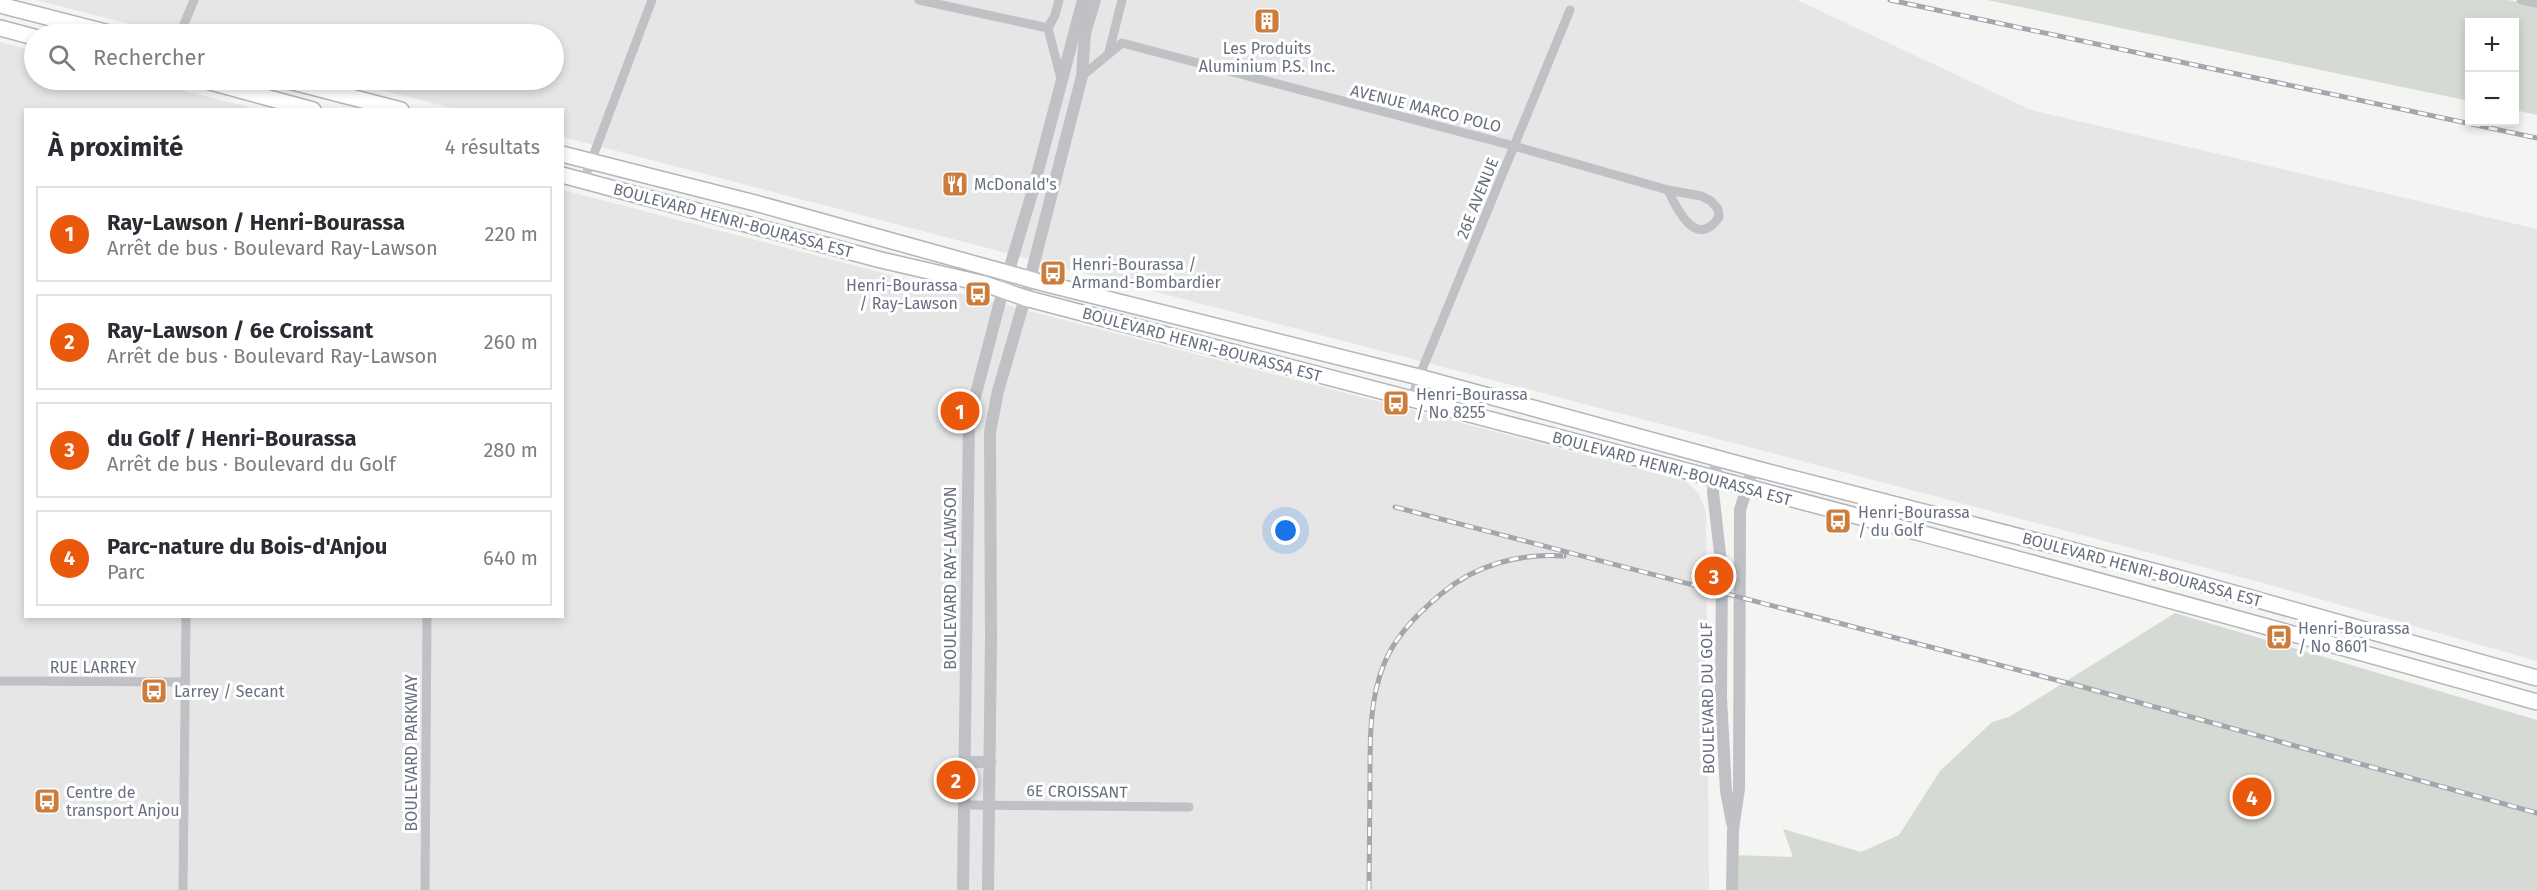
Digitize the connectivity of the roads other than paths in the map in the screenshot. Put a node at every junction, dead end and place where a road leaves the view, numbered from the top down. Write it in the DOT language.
graph roads {
  1 [pos="194,0"];
  2 [pos="652,0"];
  3 [pos="919,0"];
  4 [pos="1059,0"];
  5 [pos="1083,0"];
  6 [pos="1095,0"];
  7 [pos="1122,0"];
  8 [pos="2521,0"];
  9 [pos="2537,3"];
  10 [pos="0,5"];
  11 [pos="1570,10"];
  12 [pos="74,24"];
  13 [pos="184,24"];
  14 [pos="0,28"];
  15 [pos="1048,28"];
  16 [pos="24,34"];
  17 [pos="1080,34"];
  18 [pos="1109,52"];
  19 [pos="1082,76"];
  20 [pos="1061,79"];
  21 [pos="240,90"];
  22 [pos="324,90"];
  23 [pos="307,108"];
  24 [pos="393,108"];
  25 [pos="1514,146"];
  26 [pos="564,155"];
  27 [pos="591,163"];
  28 [pos="564,175"];
  29 [pos="584,180"];
  30 [pos="1668,190"];
  31 [pos="1009,272"];
  32 [pos="1030,279"];
  33 [pos="1003,290"];
  34 [pos="1025,298"];
  35 [pos="1419,377"];
  36 [pos="1412,398"];
  37 [pos="1717,457"];
  38 [pos="1753,468"];
  39 [pos="1714,478"];
  40 [pos="1746,488"];
  41 [pos="186,618"];
  42 [pos="427,618"];
  43 [pos="2537,678"];
  44 [pos="0,681"];
  45 [pos="185,682"];
  46 [pos="2537,702"];
  47 [pos="965,762"];
  48 [pos="990,762"];
  49 [pos="964,805"];
  50 [pos="989,805"];
  51 [pos="1189,807"];
  52 [pos="1733,830"];
  53 [pos="183,890"];
  54 [pos="425,890"];
  55 [pos="963,890"];
  56 [pos="988,890"];
  57 [pos="1732,890"];
  1 -- 13 [label="street"];
  2 -- 27 [label="street"];
  3 -- 15 [label="street"];
  4 -- 15 [label="street"];
  5 -- 17 [label="street"];
  6 -- 17 [label="street"];
  7 -- 18 [label="street"];
  8 -- 9 [label="street"];
  10 -- 12 [label="main road"];
  11 -- 25 [label="street, 26E AVENUE"];
  14 -- 16 [label="main road"];
  15 -- 20 [label="street"];
  17 -- 19 [label="street"];
  17 -- 20 [label="street, BOULEVARD RAY-LAWSON"];
  18 -- 19 [label="street"];
  18 -- 25 [label="street, AVENUE MARCO POLO"];
  19 -- 32 [label="street"];
  20 -- 31 [label="street, BOULEVARD RAY-LAWSON"];
  21 -- 23 [label="main road"];
  22 -- 24 [label="main road"];
  25 -- 30 [label="street, AVENUE MARCO POLO"];
  25 -- 35 [label="street, 26E AVENUE"];
  26 -- 27 [label="main road, BOULEVARD HENRI-BOURASSA EST"];
  27 -- 29 [label="street"];
  27 -- 31 [label="main road, BOULEVARD HENRI-BOURASSA EST"];
  28 -- 29 [label="main road, BOULEVARD HENRI-BOURASSA EST"];
  29 -- 33 [label="main road, BOULEVARD HENRI-BOURASSA EST"];
  30 -- 30 [label="street, AVENUE MARCO POLO"];
  31 -- 32 [label="main road, BOULEVARD HENRI-BOURASSA EST"];
  31 -- 33 [label="street, BOULEVARD RAY-LAWSON"];
  32 -- 34 [label="street"];
  32 -- 35 [label="main road, BOULEVARD HENRI-BOURASSA EST"];
  33 -- 34 [label="main road, BOULEVARD HENRI-BOURASSA EST"];
  33 -- 47 [label="street, BOULEVARD RAY-LAWSON"];
  34 -- 36 [label="main road, BOULEVARD HENRI-BOURASSA EST"];
  34 -- 48 [label="street"];
  35 -- 36 [label="street, 26E AVENUE"];
  35 -- 37 [label="main road, BOULEVARD HENRI-BOURASSA EST"];
  36 -- 39 [label="main road, BOULEVARD HENRI-BOURASSA EST"];
  37 -- 38 [label="main road, BOULEVARD HENRI-BOURASSA EST"];
  37 -- 39 [label="street, BOULEVARD DU GOLF"];
  38 -- 40 [label="street, BOULEVARD DU GOLF"];
  38 -- 43 [label="main road, BOULEVARD HENRI-BOURASSA EST"];
  39 -- 40 [label="main road, BOULEVARD HENRI-BOURASSA EST"];
  39 -- 52 [label="street, BOULEVARD DU GOLF"];
  40 -- 46 [label="main road, BOULEVARD HENRI-BOURASSA EST"];
  40 -- 52 [label="street, BOULEVARD DU GOLF"];
  41 -- 45 [label="street"];
  42 -- 54 [label="street, BOULEVARD PARKWAY"];
  44 -- 45 [label="street, RUE LARREY"];
  45 -- 53 [label="street"];
  47 -- 48 [label="street"];
  47 -- 49 [label="street, BOULEVARD RAY-LAWSON"];
  48 -- 50 [label="street"];
  49 -- 50 [label="street, 6E CROISSANT"];
  49 -- 55 [label="street, BOULEVARD RAY-LAWSON"];
  50 -- 51 [label="street, 6E CROISSANT"];
  50 -- 56 [label="street"];
  52 -- 57 [label="street, BOULEVARD DU GOLF"];
}
